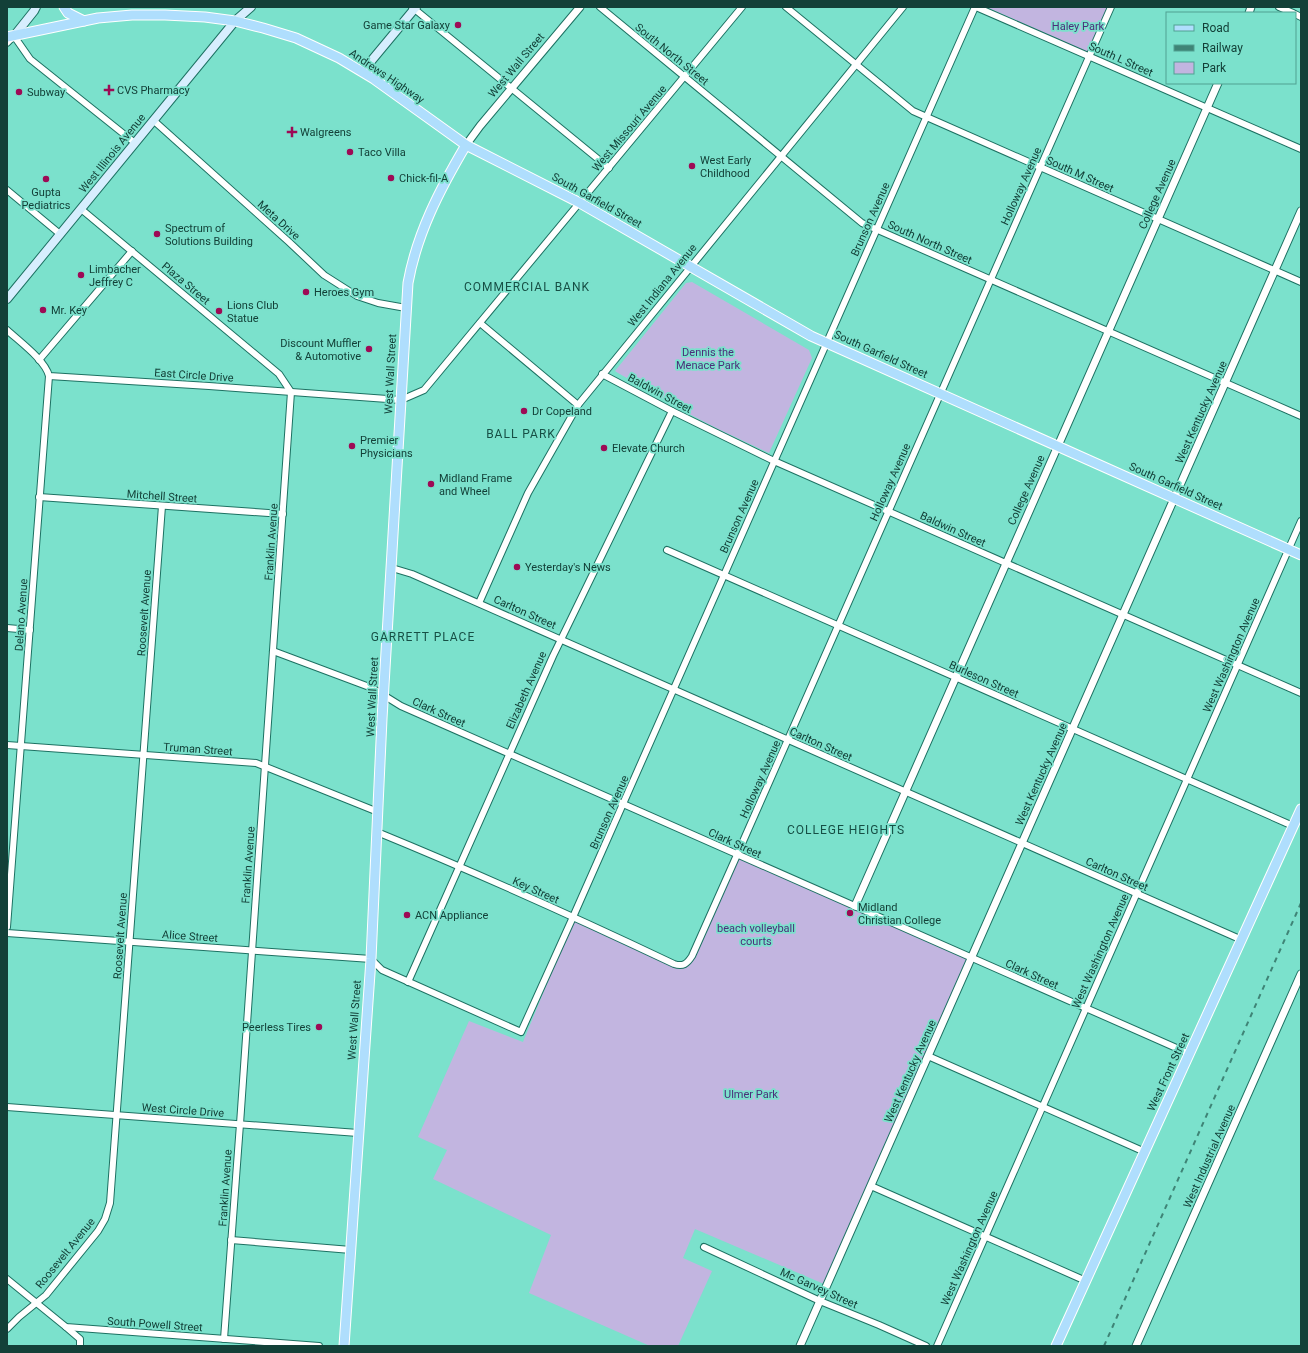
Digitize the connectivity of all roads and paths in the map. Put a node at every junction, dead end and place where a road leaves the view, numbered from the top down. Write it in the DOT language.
graph roads {
  1 [pos="36,7"];
  2 [pos="64,7"];
  3 [pos="242,7"];
  4 [pos="251,7"];
  5 [pos="580,7"];
  6 [pos="600,7"];
  7 [pos="742,7"];
  8 [pos="786,7"];
  9 [pos="903,7"];
  10 [pos="975,7"];
  11 [pos="1111,7"];
  12 [pos="1279,7"];
  13 [pos="414,8"];
  14 [pos="1290,12"];
  15 [pos="84,21"];
  16 [pos="235,21"];
  17 [pos="10,36"];
  18 [pos="7,43"];
  19 [pos="1090,56"];
  20 [pos="856,64"];
  21 [pos="362,72"];
  22 [pos="685,77"];
  23 [pos="1218,84"];
  24 [pos="513,88"];
  25 [pos="1207,108"];
  26 [pos="927,117"];
  27 [pos="153,120"];
  28 [pos="135,142"];
  29 [pos="466,145"];
  30 [pos="1301,149"];
  31 [pos="781,156"];
  32 [pos="1040,167"];
  33 [pos="609,168"];
  34 [pos="7,190"];
  35 [pos="580,203"];
  36 [pos="81,209"];
  37 [pos="1301,211"];
  38 [pos="1158,219"];
  39 [pos="877,229"];
  40 [pos="60,234"];
  41 [pos="132,251"];
  42 [pos="690,266"];
  43 [pos="1275,271"];
  44 [pos="992,279"];
  45 [pos="1301,282"];
  46 [pos="7,299"];
  47 [pos="406,308"];
  48 [pos="480,323"];
  49 [pos="7,330"];
  50 [pos="1108,331"];
  51 [pos="827,343"];
  52 [pos="39,360"];
  53 [pos="602,374"];
  54 [pos="49,376"];
  55 [pos="1226,382"];
  56 [pos="291,392"];
  57 [pos="940,394"];
  58 [pos="401,400"];
  59 [pos="578,405"];
  60 [pos="672,411"];
  61 [pos="1301,416"];
  62 [pos="1058,447"];
  63 [pos="774,461"];
  64 [pos="39,497"];
  65 [pos="1174,498"];
  66 [pos="162,506"];
  67 [pos="888,511"];
  68 [pos="283,514"];
  69 [pos="1301,521"];
  70 [pos="1289,549"];
  71 [pos="667,550"];
  72 [pos="1301,555"];
  73 [pos="1006,563"];
  74 [pos="392,568"];
  75 [pos="724,575"];
  76 [pos="478,603"];
  77 [pos="1123,615"];
  78 [pos="838,625"];
  79 [pos="7,628"];
  80 [pos="30,630"];
  81 [pos="561,639"];
  82 [pos="273,651"];
  83 [pos="1238,664"];
  84 [pos="955,678"];
  85 [pos="674,689"];
  86 [pos="1301,693"];
  87 [pos="384,695"];
  88 [pos="1073,729"];
  89 [pos="788,740"];
  90 [pos="7,745"];
  91 [pos="21,746"];
  92 [pos="509,754"];
  93 [pos="144,755"];
  94 [pos="265,767"];
  95 [pos="1187,779"];
  96 [pos="905,792"];
  97 [pos="623,804"];
  98 [pos="1301,809"];
  99 [pos="378,812"];
  100 [pos="1293,826"];
  101 [pos="377,832"];
  102 [pos="1022,843"];
  103 [pos="737,855"];
  104 [pos="458,867"];
  105 [pos="1136,894"];
  106 [pos="855,906"];
  107 [pos="573,917"];
  108 [pos="7,927"];
  109 [pos="7,933"];
  110 [pos="1242,940"];
  111 [pos="130,942"];
  112 [pos="252,950"];
  113 [pos="972,958"];
  114 [pos="371,959"];
  115 [pos="685,964"];
  116 [pos="1301,974"];
  117 [pos="408,982"];
  118 [pos="1086,1008"];
  119 [pos="1190,1054"];
  120 [pos="928,1056"];
  121 [pos="7,1107"];
  122 [pos="1042,1107"];
  123 [pos="116,1115"];
  124 [pos="240,1124"];
  125 [pos="358,1133"];
  126 [pos="1145,1152"];
  127 [pos="871,1186"];
  128 [pos="985,1236"];
  129 [pos="231,1240"];
  130 [pos="704,1247"];
  131 [pos="351,1250"];
  132 [pos="7,1279"];
  133 [pos="1086,1281"];
  134 [pos="820,1300"];
  135 [pos="36,1302"];
  136 [pos="66,1328"];
  137 [pos="7,1329"];
  138 [pos="224,1339"];
  139 [pos="80,1346"];
  140 [pos="319,1346"];
  141 [pos="344,1346"];
  142 [pos="800,1346"];
  143 [pos="926,1346"];
  144 [pos="937,1346"];
  145 [pos="1056,1346"];
  146 [pos="1136,1346"];
  1 -- 17 [label="main road"];
  2 -- 15 [label="main road"];
  3 -- 16 [label="main road, West Illinois Avenue"];
  4 -- 16 [label="main road, West Illinois Avenue"];
  5 -- 24 [label="street, West Wall Street"];
  6 -- 22 [label="street, South North Street"];
  7 -- 22 [label="street, West Missouri Avenue"];
  8 -- 20 [label="street, South M Street"];
  9 -- 20 [label="street, West Indiana Avenue"];
  10 -- 19 [label="street, South L Street"];
  10 -- 26 [label="street, Brunson Avenue"];
  11 -- 19 [label="street, Holloway Avenue"];
  12 -- 14 [label="street"];
  13 -- 21 [label="main road"];
  13 -- 24 [label="street"];
  15 -- 16 [label="main road, Andrews Highway"];
  15 -- 17 [label="main road, Andrews Highway"];
  16 -- 21 [label="main road, Andrews Highway"];
  16 -- 27 [label="main road, West Illinois Avenue"];
  17 -- 18 [label="street"];
  17 -- 28 [label="street"];
  19 -- 25 [label="street, South L Street"];
  19 -- 32 [label="street, Holloway Avenue"];
  20 -- 26 [label="street, South M Street"];
  20 -- 31 [label="street, West Indiana Avenue"];
  21 -- 29 [label="main road, Andrews Highway"];
  22 -- 31 [label="street, South North Street"];
  22 -- 33 [label="street, West Missouri Avenue"];
  23 -- 25 [label="street, College Avenue"];
  24 -- 29 [label="street, West Wall Street"];
  24 -- 33 [label="street"];
  25 -- 30 [label="street, South L Street"];
  25 -- 38 [label="street, College Avenue"];
  26 -- 32 [label="street, South M Street"];
  26 -- 39 [label="street, Brunson Avenue"];
  27 -- 28 [label="main road, West Illinois Avenue"];
  27 -- 47 [label="street, Meta Drive"];
  28 -- 36 [label="main road, West Illinois Avenue"];
  29 -- 35 [label="main road, South Garfield Street"];
  29 -- 47 [label="main road, West Wall Street"];
  31 -- 39 [label="street, South North Street"];
  31 -- 42 [label="street, West Indiana Avenue"];
  32 -- 38 [label="street, South M Street"];
  32 -- 44 [label="street, Holloway Avenue"];
  33 -- 35 [label="street, West Missouri Avenue"];
  34 -- 40 [label="street"];
  35 -- 42 [label="main road, South Garfield Street"];
  35 -- 48 [label="street, West Missouri Avenue"];
  36 -- 40 [label="main road, West Illinois Avenue"];
  36 -- 41 [label="street, Plaza Street"];
  37 -- 43 [label="street, West Kentucky Avenue"];
  38 -- 43 [label="street, South M Street"];
  38 -- 50 [label="street, College Avenue"];
  39 -- 44 [label="street, South North Street"];
  39 -- 51 [label="street, Brunson Avenue"];
  40 -- 46 [label="main road, West Illinois Avenue"];
  41 -- 52 [label="street"];
  41 -- 56 [label="street, Plaza Street"];
  42 -- 51 [label="main road, South Garfield Street"];
  42 -- 53 [label="street, West Indiana Avenue"];
  43 -- 45 [label="street, South M Street"];
  43 -- 55 [label="street, West Kentucky Avenue"];
  44 -- 50 [label="street, South North Street"];
  44 -- 57 [label="street, Holloway Avenue"];
  47 -- 58 [label="main road, West Wall Street"];
  48 -- 58 [label="street, West Missouri Avenue"];
  48 -- 59 [label="street"];
  49 -- 52 [label="street"];
  50 -- 55 [label="street, South North Street"];
  50 -- 62 [label="street, College Avenue"];
  51 -- 57 [label="main road, South Garfield Street"];
  51 -- 63 [label="street, Brunson Avenue"];
  52 -- 54 [label="street"];
  53 -- 59 [label="street, West Indiana Avenue"];
  53 -- 60 [label="street, Baldwin Street"];
  54 -- 56 [label="street, East Circle Drive"];
  54 -- 64 [label="street, Delano Avenue"];
  55 -- 61 [label="street, South North Street"];
  55 -- 65 [label="street, West Kentucky Avenue"];
  56 -- 58 [label="street, East Circle Drive"];
  56 -- 68 [label="street, Franklin Avenue"];
  57 -- 62 [label="main road, South Garfield Street"];
  57 -- 67 [label="street, Holloway Avenue"];
  58 -- 74 [label="main road, West Wall Street"];
  59 -- 76 [label="street, West Indiana Avenue"];
  60 -- 63 [label="street, Baldwin Street"];
  60 -- 81 [label="street, Elizabeth Avenue"];
  62 -- 65 [label="main road, South Garfield Street"];
  62 -- 73 [label="street, College Avenue"];
  63 -- 67 [label="street, Baldwin Street"];
  63 -- 75 [label="street, Brunson Avenue"];
  64 -- 66 [label="street, Mitchell Street"];
  64 -- 80 [label="street, Delano Avenue"];
  65 -- 70 [label="main road, South Garfield Street"];
  65 -- 77 [label="street, West Kentucky Avenue"];
  66 -- 68 [label="street, Mitchell Street"];
  66 -- 93 [label="street, Roosevelt Avenue"];
  67 -- 73 [label="street, Baldwin Street"];
  67 -- 78 [label="street, Holloway Avenue"];
  68 -- 82 [label="street, Franklin Avenue"];
  69 -- 70 [label="street, West Washington Avenue"];
  70 -- 72 [label="main road, South Garfield Street"];
  70 -- 83 [label="street, West Washington Avenue"];
  71 -- 75 [label="street, Burleson Street"];
  73 -- 77 [label="street, Baldwin Street"];
  73 -- 84 [label="street, College Avenue"];
  74 -- 76 [label="street, Carlton Street"];
  74 -- 87 [label="main road, West Wall Street"];
  75 -- 78 [label="street, Burleson Street"];
  75 -- 85 [label="street, Brunson Avenue"];
  76 -- 81 [label="street, Carlton Street"];
  77 -- 83 [label="street, Baldwin Street"];
  77 -- 88 [label="street, West Kentucky Avenue"];
  78 -- 84 [label="street, Burleson Street"];
  78 -- 89 [label="street, Holloway Avenue"];
  79 -- 80 [label="street"];
  80 -- 91 [label="street, Delano Avenue"];
  81 -- 85 [label="street, Carlton Street"];
  81 -- 92 [label="street, Elizabeth Avenue"];
  82 -- 87 [label="street, Clark Street"];
  82 -- 94 [label="street, Franklin Avenue"];
  83 -- 86 [label="street, Baldwin Street"];
  83 -- 95 [label="street, West Washington Avenue"];
  84 -- 88 [label="street, Burleson Street"];
  84 -- 96 [label="street, College Avenue"];
  85 -- 89 [label="street, Carlton Street"];
  85 -- 97 [label="street, Brunson Avenue"];
  87 -- 92 [label="street, Clark Street"];
  87 -- 99 [label="main road, West Wall Street"];
  88 -- 95 [label="street, Burleson Street"];
  88 -- 102 [label="street, West Kentucky Avenue"];
  89 -- 96 [label="street, Carlton Street"];
  89 -- 103 [label="street, Holloway Avenue"];
  90 -- 91 [label="street, Truman Street"];
  91 -- 93 [label="street, Truman Street"];
  91 -- 108 [label="street, Delano Avenue"];
  92 -- 97 [label="street, Clark Street"];
  92 -- 104 [label="street, Elizabeth Avenue"];
  93 -- 94 [label="street, Truman Street"];
  93 -- 111 [label="street, Roosevelt Avenue"];
  94 -- 99 [label="street, Truman Street"];
  94 -- 112 [label="street, Franklin Avenue"];
  95 -- 100 [label="street, Burleson Street"];
  95 -- 105 [label="street, West Washington Avenue"];
  96 -- 102 [label="street, Carlton Street"];
  96 -- 106 [label="street, College Avenue"];
  97 -- 103 [label="street, Clark Street"];
  97 -- 107 [label="street, Brunson Avenue"];
  98 -- 100 [label="main road, West Front Street"];
  99 -- 101 [label="main road, West Wall Street"];
  100 -- 110 [label="main road, West Front Street"];
  101 -- 104 [label="street, Key Street"];
  101 -- 114 [label="main road, West Wall Street"];
  102 -- 105 [label="street, Carlton Street"];
  102 -- 113 [label="street, West Kentucky Avenue"];
  103 -- 106 [label="street, Clark Street"];
  103 -- 115 [label="street, Holloway Avenue"];
  104 -- 107 [label="street, Key Street"];
  104 -- 117 [label="street, Elizabeth Avenue"];
  105 -- 110 [label="street, Carlton Street"];
  105 -- 118 [label="street, West Washington Avenue"];
  106 -- 113 [label="street, Clark Street"];
  107 -- 115 [label="street, Key Street"];
  107 -- 117 [label="street, Brunson Avenue"];
  109 -- 111 [label="street, Alice Street"];
  110 -- 119 [label="main road, West Front Street"];
  111 -- 112 [label="street, Alice Street"];
  111 -- 123 [label="street, Roosevelt Avenue"];
  112 -- 114 [label="street, Alice Street"];
  112 -- 124 [label="street, Franklin Avenue"];
  113 -- 118 [label="street, Clark Street"];
  113 -- 120 [label="street, West Kentucky Avenue"];
  114 -- 117 [label="street"];
  114 -- 125 [label="main road, West Wall Street"];
  116 -- 146 [label="street, West Industrial Avenue"];
  118 -- 119 [label="street, Clark Street"];
  118 -- 122 [label="street, West Washington Avenue"];
  119 -- 126 [label="main road, West Front Street"];
  120 -- 122 [label="street"];
  120 -- 127 [label="street, West Kentucky Avenue"];
  121 -- 123 [label="street, West Circle Drive"];
  122 -- 126 [label="street"];
  122 -- 128 [label="street, West Washington Avenue"];
  123 -- 124 [label="street, West Circle Drive"];
  123 -- 135 [label="street, Roosevelt Avenue"];
  124 -- 125 [label="street, West Circle Drive"];
  124 -- 129 [label="street, Franklin Avenue"];
  125 -- 131 [label="main road, West Wall Street"];
  126 -- 133 [label="main road, West Front Street"];
  127 -- 128 [label="street"];
  127 -- 134 [label="street, West Kentucky Avenue"];
  128 -- 133 [label="street"];
  128 -- 144 [label="street, West Washington Avenue"];
  129 -- 131 [label="street"];
  129 -- 138 [label="street, Franklin Avenue"];
  130 -- 134 [label="street, Mc Garvey Street"];
  131 -- 141 [label="main road, West Wall Street"];
  132 -- 135 [label="street"];
  133 -- 145 [label="main road, West Front Street"];
  134 -- 142 [label="street, West Kentucky Avenue"];
  134 -- 143 [label="street, Mc Garvey Street"];
  135 -- 136 [label="street"];
  135 -- 137 [label="street, Roosevelt Avenue"];
  136 -- 138 [label="street, South Powell Street"];
  136 -- 139 [label="street"];
  138 -- 140 [label="street, South Powell Street"];
}
